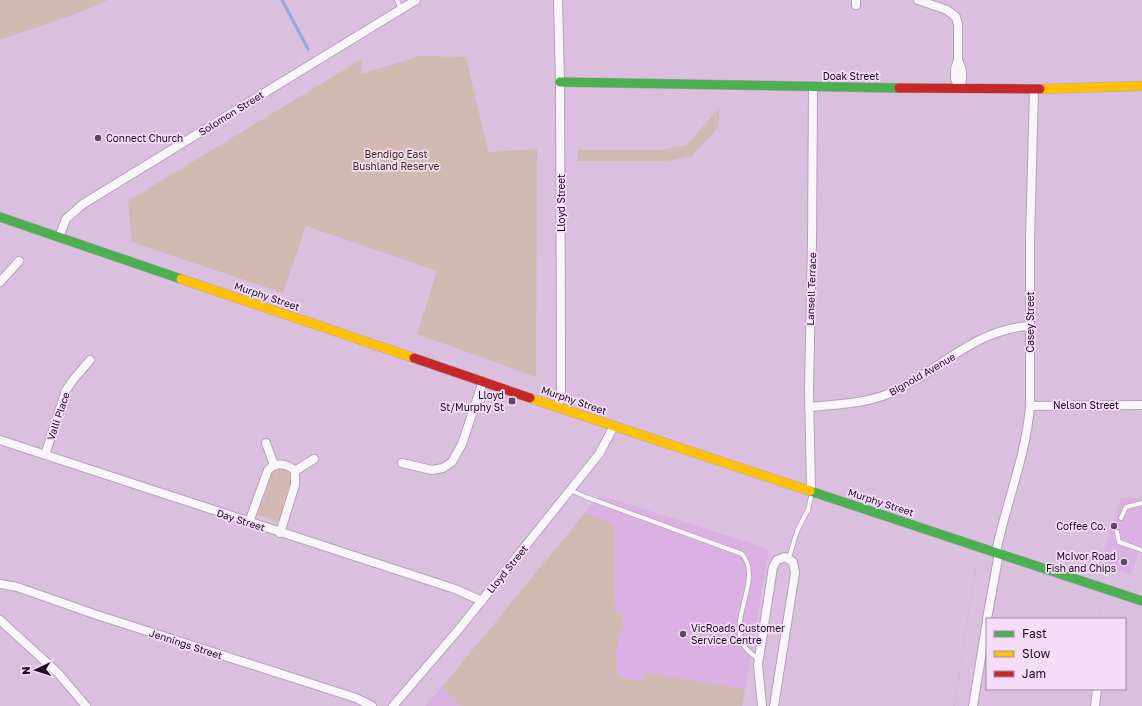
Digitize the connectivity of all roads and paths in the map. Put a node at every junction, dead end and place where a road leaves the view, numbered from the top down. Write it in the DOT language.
graph roads {
  1 [pos="397,0"];
  2 [pos="416,0"];
  3 [pos="558,0"];
  4 [pos="918,0"];
  5 [pos="402,8"];
  6 [pos="560,82"];
  7 [pos="1142,86"];
  8 [pos="813,88"];
  9 [pos="959,88"];
  10 [pos="1034,89"];
  11 [pos="0,217"];
  12 [pos="59,237"];
  13 [pos="19,261"];
  14 [pos="0,282"];
  15 [pos="1030,326"];
  16 [pos="90,360"];
  17 [pos="483,381"];
  18 [pos="1142,405"];
  19 [pos="558,406"];
  20 [pos="1030,406"];
  21 [pos="809,407"];
  22 [pos="614,426"];
  23 [pos="0,440"];
  24 [pos="266,443"];
  25 [pos="45,455"];
  26 [pos="314,459"];
  27 [pos="402,463"];
  28 [pos="274,465"];
  29 [pos="295,471"];
  30 [pos="570,490"];
  31 [pos="811,491"];
  32 [pos="1142,503"];
  33 [pos="1121,518"];
  34 [pos="249,522"];
  35 [pos="265,528"];
  36 [pos="280,532"];
  37 [pos="1116,532"];
  38 [pos="1142,550"];
  39 [pos="998,553"];
  40 [pos="789,558"];
  41 [pos="976,566"];
  42 [pos="0,584"];
  43 [pos="1142,600"];
  44 [pos="482,601"];
  45 [pos="1099,606"];
  46 [pos="987,618"];
  47 [pos="1100,618"];
  48 [pos="0,620"];
  49 [pos="986,626"];
  50 [pos="758,660"];
  51 [pos="1097,690"];
  52 [pos="86,706"];
  53 [pos="372,706"];
  54 [pos="392,706"];
  55 [pos="762,706"];
  56 [pos="774,706"];
  57 [pos="954,706"];
  58 [pos="973,706"];
  59 [pos="1095,706"];
  1 -- 5 [label="lane"];
  2 -- 5 [label="street, Solomon Street"];
  3 -- 6 [label="street, Lloyd Street"];
  4 -- 9 [label="street"];
  5 -- 12 [label="street, Solomon Street"];
  6 -- 8 [label="street, Doak Street"];
  6 -- 19 [label="street, Lloyd Street"];
  7 -- 10 [label="street, Doak Street"];
  8 -- 9 [label="street, Doak Street"];
  8 -- 21 [label="street, Lansell Terrace"];
  9 -- 10 [label="street, Doak Street"];
  10 -- 15 [label="street, Casey Street"];
  11 -- 12 [label="street, Murphy Street"];
  12 -- 17 [label="street, Murphy Street"];
  13 -- 14 [label="street"];
  15 -- 20 [label="street, Casey Street"];
  15 -- 21 [label="street, Bignold Avenue"];
  16 -- 25 [label="street, Valli Place"];
  17 -- 19 [label="street, Murphy Street"];
  17 -- 27 [label="street"];
  18 -- 20 [label="street, Nelson Street"];
  19 -- 22 [label="street, Murphy Street"];
  20 -- 39 [label="street, Casey Street"];
  21 -- 31 [label="street, Lansell Terrace"];
  22 -- 30 [label="street, Lloyd Street"];
  22 -- 31 [label="street, Murphy Street"];
  23 -- 25 [label="street, Day Street"];
  24 -- 28 [label="street"];
  25 -- 34 [label="street, Day Street"];
  26 -- 29 [label="street"];
  28 -- 29 [label="street"];
  28 -- 34 [label="street"];
  28 -- 35 [label="path"];
  29 -- 36 [label="street"];
  30 -- 44 [label="street, Lloyd Street"];
  30 -- 50 [label="lane"];
  31 -- 39 [label="street, Murphy Street"];
  31 -- 40 [label="lane"];
  32 -- 33 [label="lane"];
  34 -- 35 [label="street, Day Street"];
  35 -- 36 [label="street, Day Street"];
  36 -- 44 [label="street, Day Street"];
  37 -- 38 [label="lane"];
  39 -- 43 [label="street, Murphy Street"];
  39 -- 46 [label="street, Casey Street"];
  40 -- 50 [label="street"];
  40 -- 56 [label="street"];
  41 -- 57 [label="path"];
  42 -- 53 [label="street, Jennings Street"];
  44 -- 54 [label="street, Lloyd Street"];
  45 -- 47 [label="path"];
  48 -- 52 [label="street"];
  49 -- 58 [label="street, Casey Street"];
  50 -- 55 [label="street"];
  51 -- 59 [label="street"];
}
